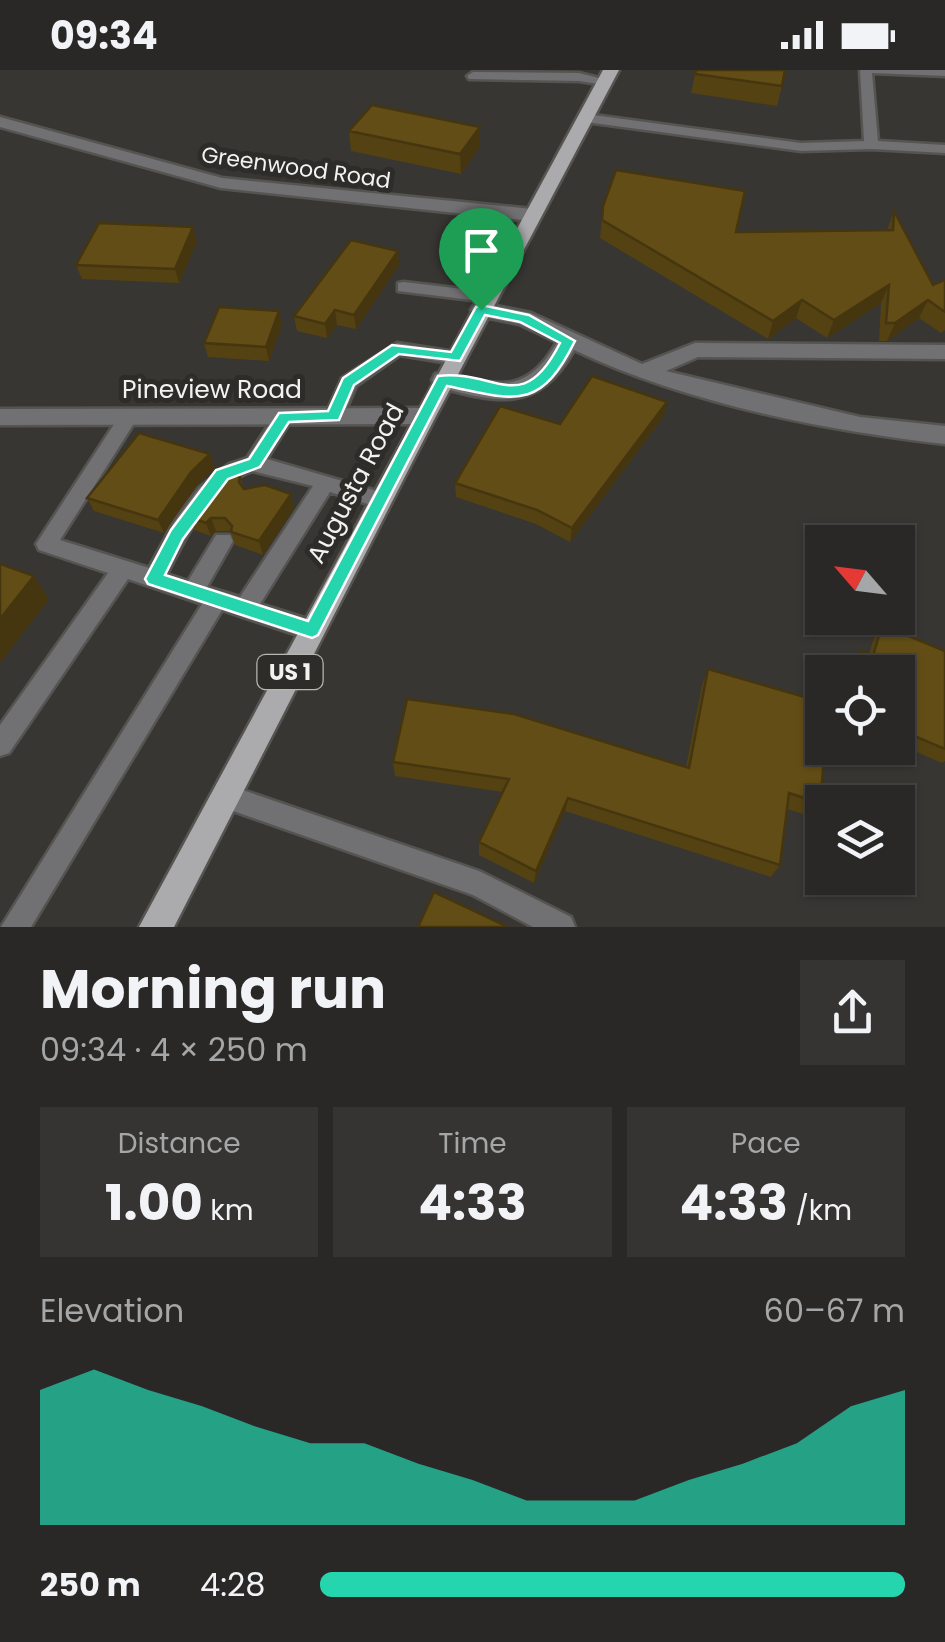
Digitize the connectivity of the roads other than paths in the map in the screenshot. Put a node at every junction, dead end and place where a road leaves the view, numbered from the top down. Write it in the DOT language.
graph roads {
  1 [pos="866,70"];
  2 [pos="876,70"];
  3 [pos="945,72"];
  4 [pos="608,75"];
  5 [pos="473,76"];
  6 [pos="586,118"];
  7 [pos="0,122"];
  8 [pos="871,145"];
  9 [pos="945,149"];
  10 [pos="532,214"];
  11 [pos="404,287"];
  12 [pos="484,304"];
  13 [pos="568,341"];
  14 [pos="945,352"];
  15 [pos="455,358"];
  16 [pos="642,374"];
  17 [pos="443,380"];
  18 [pos="284,416"];
  19 [pos="334,416"];
  20 [pos="424,416"];
  21 [pos="0,417"];
  22 [pos="129,417"];
  23 [pos="945,436"];
  24 [pos="254,463"];
  25 [pos="325,484"];
  26 [pos="380,500"];
  27 [pos="224,541"];
  28 [pos="123,570"];
  29 [pos="154,579"];
  30 [pos="205,595"];
  31 [pos="246,608"];
  32 [pos="312,630"];
  33 [pos="0,746"];
  34 [pos="225,796"];
  35 [pos="15,927"];
  36 [pos="156,927"];
  37 [pos="561,927"];
  1 -- 8 [label="lane"];
  2 -- 3 [label="lane"];
  4 -- 5 [label="lane"];
  4 -- 6 [label="main road, Augusta Road / US 1"];
  6 -- 8 [label="lane"];
  6 -- 10 [label="main road, Augusta Road / US 1"];
  7 -- 10 [label="street, Greenwood Road"];
  8 -- 9 [label="lane"];
  10 -- 12 [label="main road, Augusta Road / US 1"];
  11 -- 12 [label="lane"];
  12 -- 13 [label="street"];
  12 -- 15 [label="main road, Augusta Road / US 1"];
  13 -- 16 [label="street"];
  13 -- 17 [label="street"];
  14 -- 16 [label="street"];
  15 -- 17 [label="main road, Augusta Road / US 1"];
  15 -- 19 [label="lane"];
  16 -- 23 [label="street"];
  17 -- 20 [label="main road, Augusta Road / US 1"];
  18 -- 19 [label="street, Pineview Road"];
  18 -- 22 [label="street, Pineview Road"];
  18 -- 24 [label="lane"];
  19 -- 20 [label="street, Pineview Road"];
  20 -- 26 [label="main road, Augusta Road / US 1"];
  21 -- 22 [label="street, Pineview Road"];
  22 -- 28 [label="lane"];
  24 -- 25 [label="lane"];
  24 -- 29 [label="lane"];
  25 -- 26 [label="lane"];
  25 -- 31 [label="lane"];
  26 -- 32 [label="main road, Augusta Road / US 1"];
  27 -- 30 [label="lane"];
  28 -- 29 [label="lane"];
  28 -- 33 [label="lane"];
  29 -- 30 [label="lane"];
  30 -- 31 [label="lane"];
  30 -- 35 [label="lane"];
  31 -- 32 [label="lane"];
  32 -- 34 [label="main road, Augusta Road / US 1"];
  34 -- 36 [label="main road, Augusta Road / US 1"];
  34 -- 37 [label="lane"];
}
